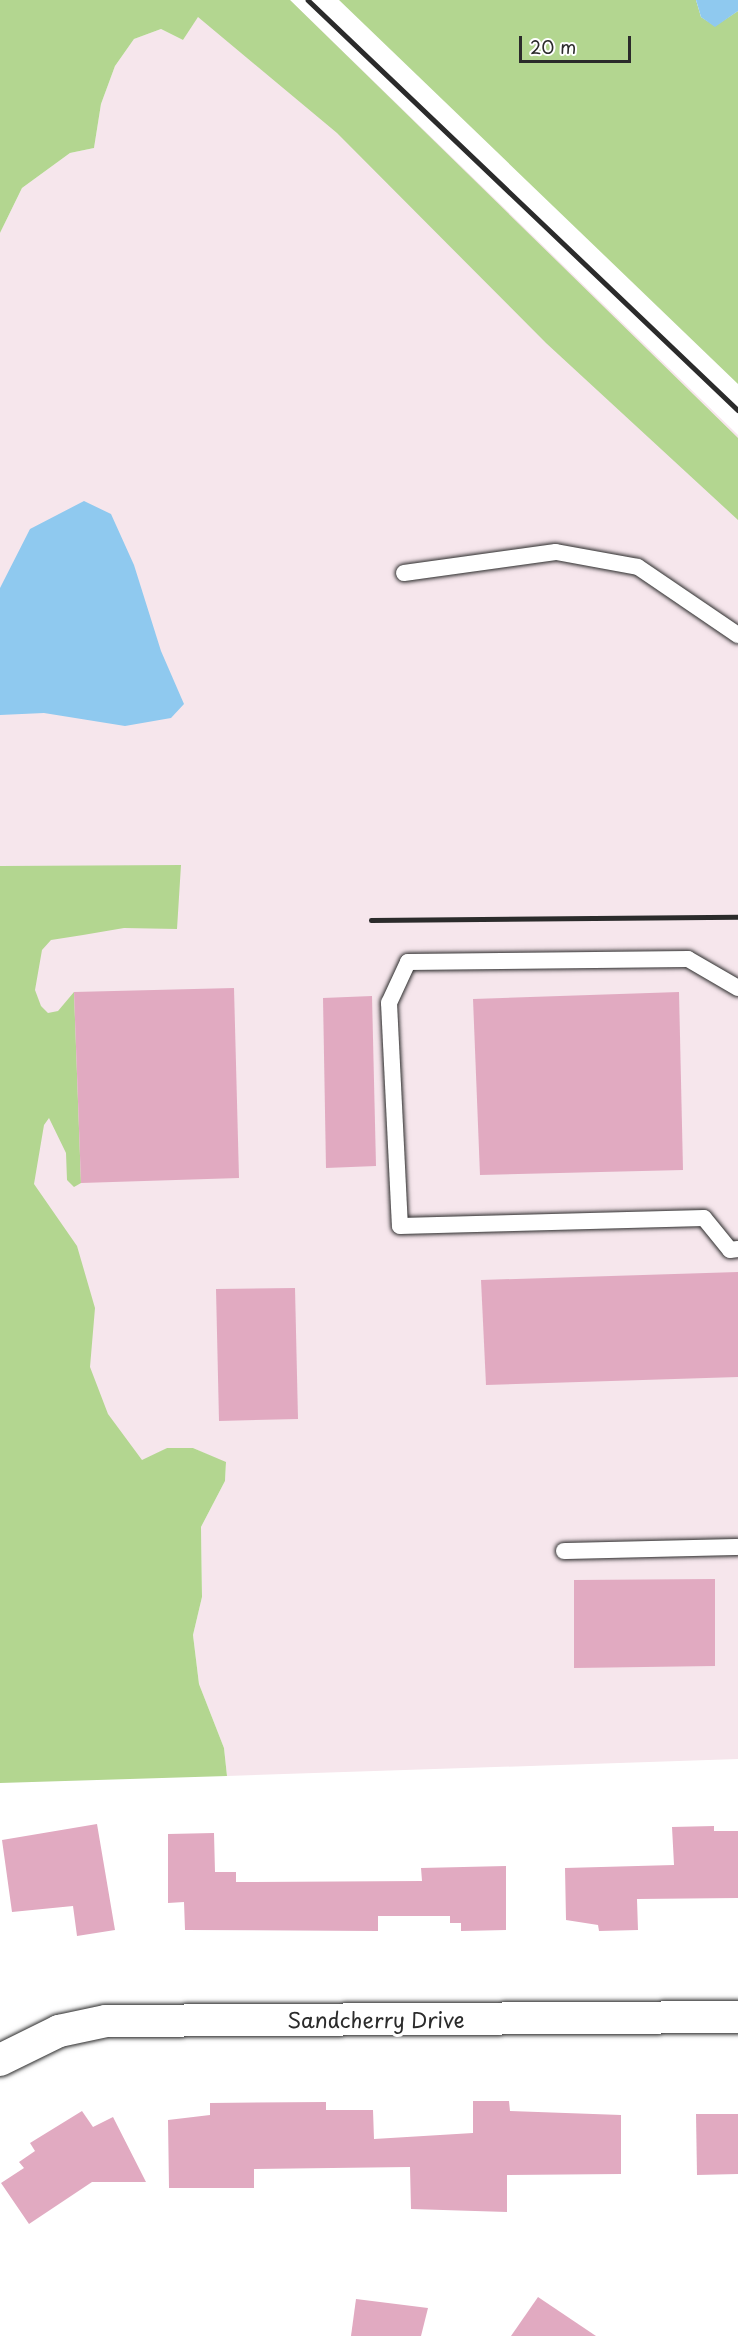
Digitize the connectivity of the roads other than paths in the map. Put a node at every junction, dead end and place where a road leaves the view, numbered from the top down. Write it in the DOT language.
graph roads {
  1 [pos="404,573"];
  2 [pos="738,635"];
  3 [pos="738,988"];
  4 [pos="738,1250"];
  5 [pos="738,1547"];
  6 [pos="564,1551"];
  7 [pos="738,2017"];
  8 [pos="9,2054"];
  1 -- 2 [label="lane"];
  3 -- 4 [label="lane"];
  5 -- 6 [label="lane"];
  7 -- 8 [label="street, Sandcherry Drive"];
}
